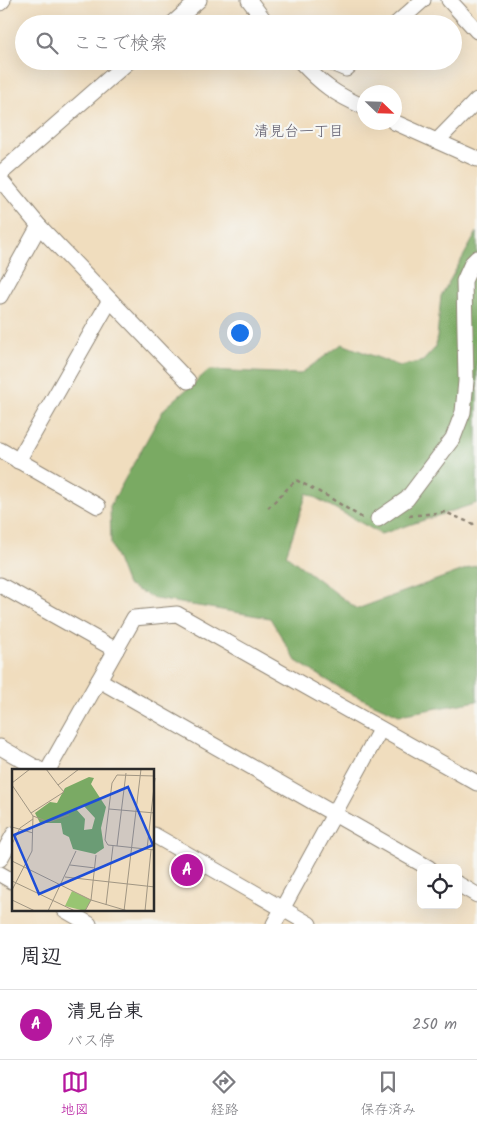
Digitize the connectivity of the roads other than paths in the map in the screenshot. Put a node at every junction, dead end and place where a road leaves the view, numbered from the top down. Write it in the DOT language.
graph roads {
  1 [pos="3,0"];
  2 [pos="199,0"];
  3 [pos="249,0"];
  4 [pos="423,0"];
  5 [pos="450,0"];
  6 [pos="0,3"];
  7 [pos="182,15"];
  8 [pos="260,15"];
  9 [pos="406,15"];
  10 [pos="477,31"];
  11 [pos="119,70"];
  12 [pos="308,70"];
  13 [pos="477,100"];
  14 [pos="357,104"];
  15 [pos="402,126"];
  16 [pos="437,142"];
  17 [pos="477,159"];
  18 [pos="0,174"];
  19 [pos="0,179"];
  20 [pos="40,226"];
  21 [pos="477,258"];
  22 [pos="0,296"];
  23 [pos="110,300"];
  24 [pos="188,382"];
  25 [pos="0,450"];
  26 [pos="18,460"];
  27 [pos="98,506"];
  28 [pos="378,519"];
  29 [pos="0,585"];
  30 [pos="116,650"];
  31 [pos="99,680"];
  32 [pos="380,730"];
  33 [pos="0,747"];
  34 [pos="38,769"];
  35 [pos="49,769"];
  36 [pos="477,783"];
  37 [pos="334,813"];
  38 [pos="155,836"];
  39 [pos="12,838"];
  40 [pos="0,859"];
  41 [pos="422,864"];
  42 [pos="0,874"];
  43 [pos="12,881"];
  44 [pos="462,886"];
  45 [pos="477,895"];
  46 [pos="282,909"];
  47 [pos="68,912"];
  48 [pos="89,924"];
  49 [pos="274,924"];
  50 [pos="309,924"];
  1 -- 6 [label="street"];
  2 -- 7 [label="street"];
  3 -- 8 [label="street"];
  4 -- 9 [label="street"];
  5 -- 10 [label="street"];
  11 -- 18 [label="street"];
  12 -- 14 [label="street"];
  13 -- 16 [label="street"];
  15 -- 16 [label="street"];
  16 -- 17 [label="street"];
  19 -- 20 [label="street"];
  20 -- 22 [label="street"];
  20 -- 23 [label="street"];
  21 -- 28 [label="street"];
  23 -- 24 [label="street"];
  23 -- 26 [label="street"];
  25 -- 26 [label="street"];
  26 -- 27 [label="street"];
  29 -- 30 [label="street"];
  30 -- 31 [label="street"];
  30 -- 32 [label="street"];
  31 -- 35 [label="street"];
  31 -- 37 [label="street"];
  32 -- 36 [label="street"];
  32 -- 37 [label="street"];
  33 -- 34 [label="street"];
  37 -- 41 [label="street"];
  37 -- 46 [label="street"];
  38 -- 46 [label="street"];
  39 -- 40 [label="street"];
  42 -- 43 [label="street"];
  44 -- 45 [label="street"];
  46 -- 49 [label="street"];
  46 -- 50 [label="street"];
  47 -- 48 [label="street"];
}
